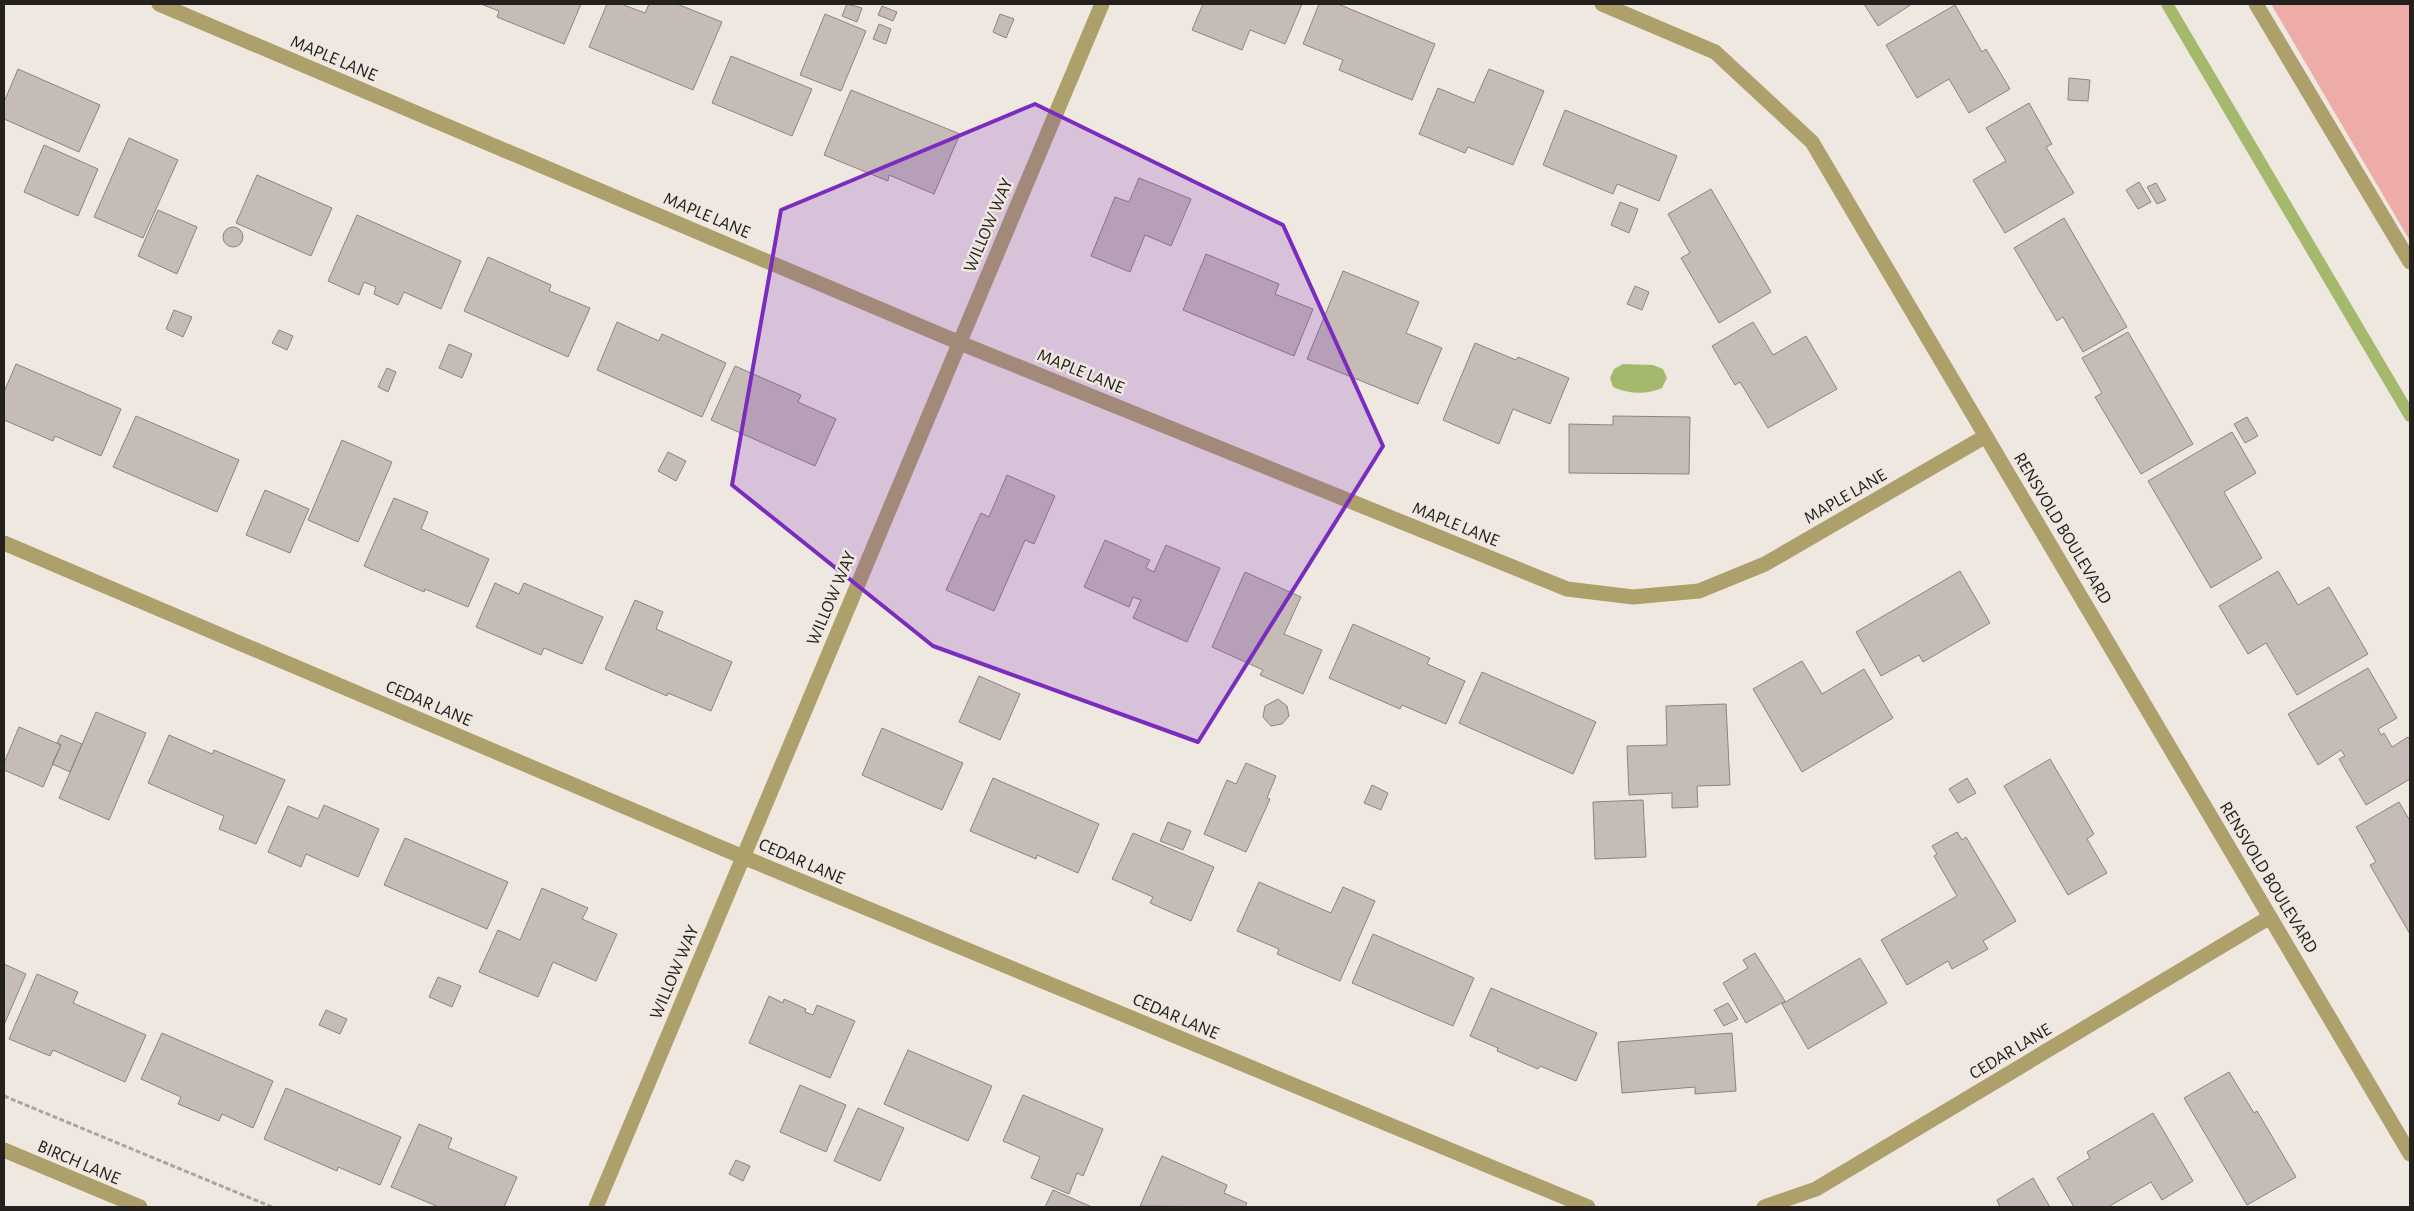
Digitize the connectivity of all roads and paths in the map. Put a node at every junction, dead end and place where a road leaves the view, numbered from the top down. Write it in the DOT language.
graph roads {
  1 [pos="159,4"];
  2 [pos="1102,4"];
  3 [pos="1602,4"];
  4 [pos="2256,4"];
  5 [pos="2410,262"];
  6 [pos="960,342"];
  7 [pos="1986,436"];
  8 [pos="4,543"];
  9 [pos="743,857"];
  10 [pos="2270,917"];
  11 [pos="4,1096"];
  12 [pos="4,1150"];
  13 [pos="2410,1154"];
  14 [pos="140,1207"];
  15 [pos="272,1207"];
  16 [pos="596,1207"];
  17 [pos="1588,1207"];
  18 [pos="1764,1207"];
  1 -- 6 [label="street, MAPLE LANE"];
  2 -- 6 [label="street, WILLOW WAY"];
  3 -- 7 [label="street, RENSVOLD BOULEVARD"];
  4 -- 5 [label="street"];
  6 -- 7 [label="street, MAPLE LANE"];
  6 -- 9 [label="street, WILLOW WAY"];
  7 -- 10 [label="street, RENSVOLD BOULEVARD"];
  8 -- 9 [label="street, CEDAR LANE"];
  9 -- 16 [label="street, WILLOW WAY"];
  9 -- 17 [label="street, CEDAR LANE"];
  10 -- 13 [label="street, RENSVOLD BOULEVARD"];
  10 -- 18 [label="street, CEDAR LANE"];
  11 -- 15 [label="path"];
  12 -- 14 [label="street, BIRCH LANE"];
}
